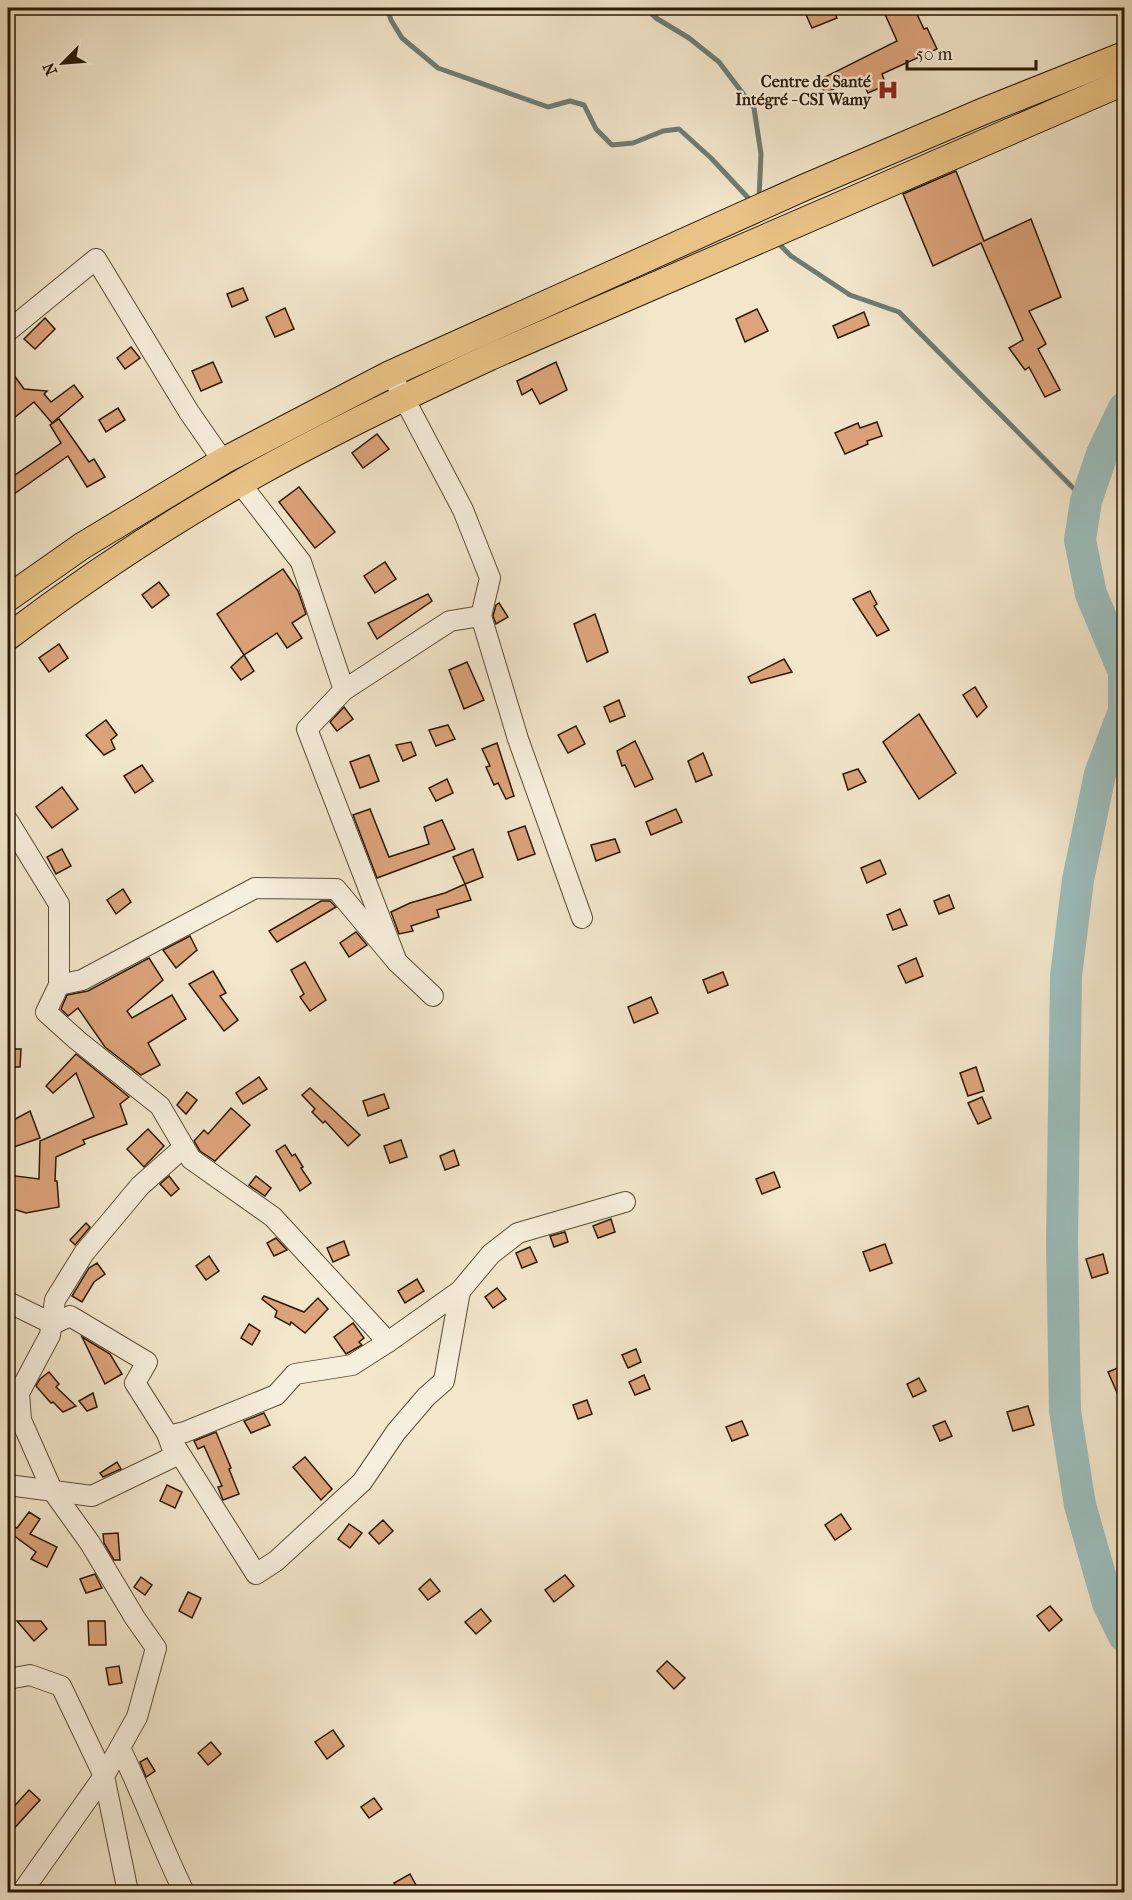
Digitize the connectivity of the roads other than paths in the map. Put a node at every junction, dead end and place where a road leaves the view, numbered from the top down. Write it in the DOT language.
graph roads {
  1 [pos="1125,55"];
  2 [pos="1125,82"];
  3 [pos="1079,88"];
  4 [pos="8,331"];
  5 [pos="390,374"];
  6 [pos="404,397"];
  7 [pos="223,461"];
  8 [pos="240,483"];
  9 [pos="8,598"];
  10 [pos="481,616"];
  11 [pos="8,637"];
  12 [pos="344,690"];
  13 [pos="8,821"];
  14 [pos="582,918"];
  15 [pos="397,962"];
  16 [pos="59,985"];
  17 [pos="433,996"];
  18 [pos="184,1147"];
  19 [pos="625,1202"];
  20 [pos="460,1291"];
  21 [pos="9,1298"];
  22 [pos="53,1324"];
  23 [pos="388,1342"];
  24 [pos="168,1436"];
  25 [pos="8,1485"];
  26 [pos="52,1490"];
  27 [pos="8,1679"];
  28 [pos="120,1748"];
  29 [pos="104,1776"];
  30 [pos="22,1893"];
  31 [pos="128,1893"];
  32 [pos="184,1893"];
  1 -- 3 [label="main road"];
  2 -- 3 [label="main road"];
  3 -- 5 [label="main road"];
  3 -- 6 [label="main road"];
  4 -- 7 [label="street"];
  5 -- 6 [label="street"];
  5 -- 7 [label="main road"];
  6 -- 8 [label="main road"];
  6 -- 10 [label="street"];
  7 -- 9 [label="main road"];
  8 -- 11 [label="main road"];
  8 -- 12 [label="street"];
  10 -- 12 [label="street"];
  10 -- 14 [label="street"];
  12 -- 15 [label="street"];
  13 -- 16 [label="street"];
  15 -- 16 [label="street"];
  15 -- 17 [label="street"];
  16 -- 18 [label="street"];
  18 -- 22 [label="street"];
  18 -- 23 [label="street"];
  19 -- 20 [label="street"];
  20 -- 23 [label="street"];
  20 -- 24 [label="street"];
  21 -- 22 [label="street"];
  22 -- 24 [label="street"];
  22 -- 26 [label="street"];
  23 -- 24 [label="street"];
  24 -- 26 [label="street"];
  25 -- 26 [label="street"];
  26 -- 28 [label="street"];
  27 -- 29 [label="street"];
  28 -- 29 [label="street"];
  28 -- 32 [label="street"];
  29 -- 30 [label="street"];
  29 -- 31 [label="street"];
}
